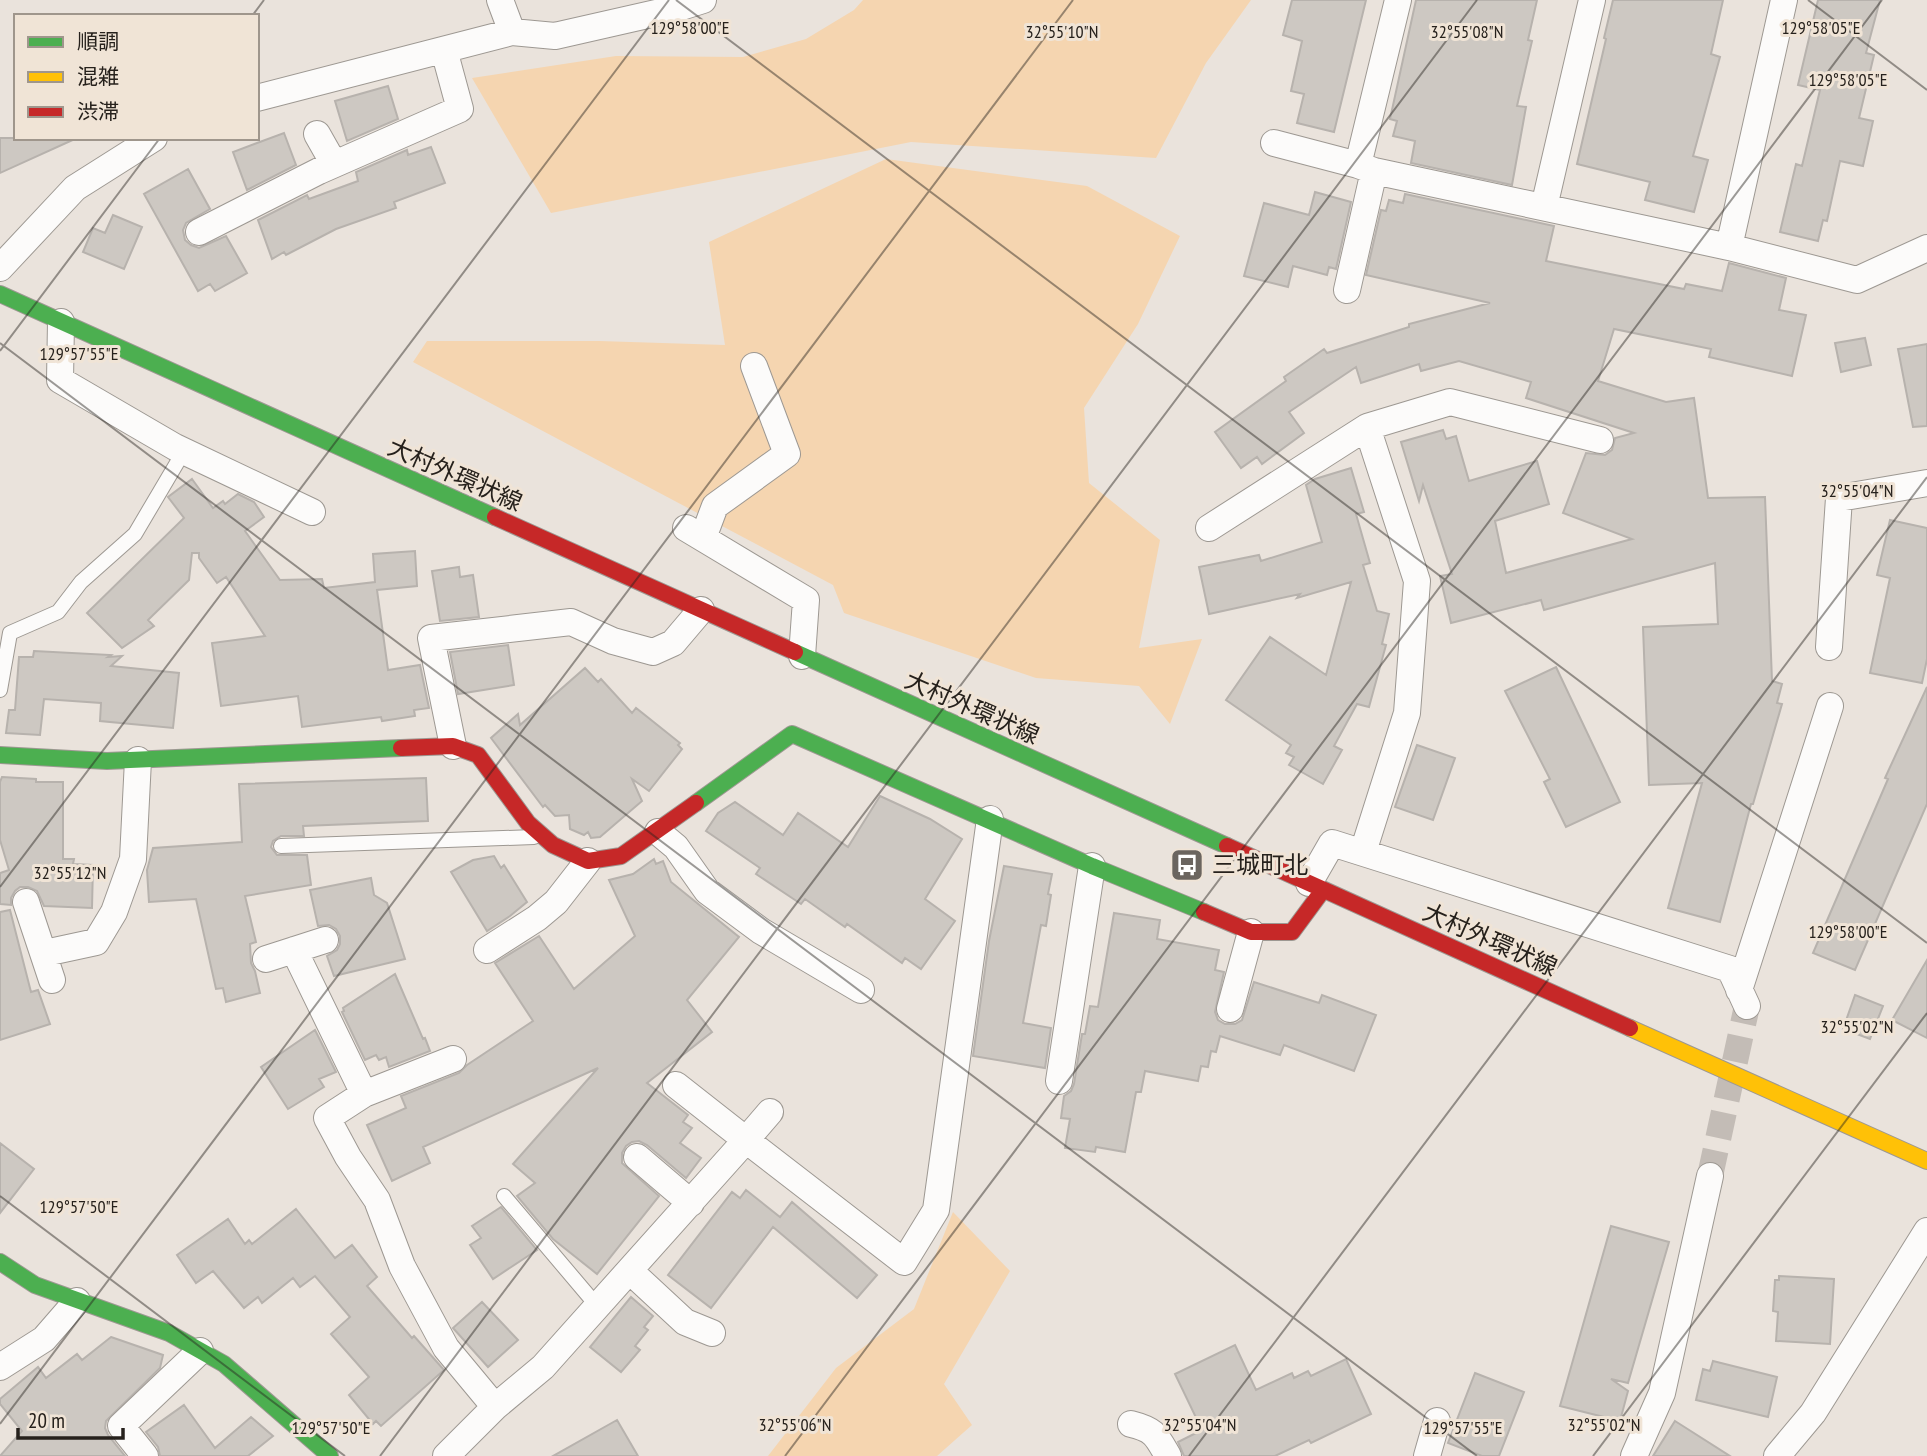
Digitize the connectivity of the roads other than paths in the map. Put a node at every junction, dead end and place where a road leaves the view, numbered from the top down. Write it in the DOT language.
graph roads {
  1 [pos="500,0"];
  2 [pos="703,0"];
  3 [pos="1398,0"];
  4 [pos="1592,0"];
  5 [pos="1784,0"];
  6 [pos="512,32"];
  7 [pos="444,50"];
  8 [pos="259,96"];
  9 [pos="317,134"];
  10 [pos="150,140"];
  11 [pos="1274,143"];
  12 [pos="334,164"];
  13 [pos="1366,168"];
  14 [pos="1544,207"];
  15 [pos="199,232"];
  16 [pos="1729,247"];
  17 [pos="1927,248"];
  18 [pos="0,268"];
  19 [pos="1347,290"];
  20 [pos="0,294"];
  21 [pos="61,321"];
  22 [pos="754,366"];
  23 [pos="1367,427"];
  24 [pos="1600,440"];
  25 [pos="184,451"];
  26 [pos="1927,483"];
  27 [pos="312,512"];
  28 [pos="1209,528"];
  29 [pos="701,610"];
  30 [pos="1829,647"];
  31 [pos="802,656"];
  32 [pos="0,690"];
  33 [pos="1830,706"];
  34 [pos="453,746"];
  35 [pos="0,755"];
  36 [pos="138,760"];
  37 [pos="990,819"];
  38 [pos="658,832"];
  39 [pos="544,837"];
  40 [pos="281,846"];
  41 [pos="1363,852"];
  42 [pos="588,861"];
  43 [pos="1092,866"];
  44 [pos="1316,887"];
  45 [pos="26,902"];
  46 [pos="1251,932"];
  47 [pos="325,940"];
  48 [pos="294,950"];
  49 [pos="487,950"];
  50 [pos="45,953"];
  51 [pos="266,959"];
  52 [pos="52,980"];
  53 [pos="861,990"];
  54 [pos="1230,1009"];
  55 [pos="453,1059"];
  56 [pos="1059,1081"];
  57 [pos="676,1085"];
  58 [pos="364,1094"];
  59 [pos="770,1112"];
  60 [pos="746,1140"];
  61 [pos="637,1157"];
  62 [pos="1927,1161"];
  63 [pos="1710,1176"];
  64 [pos="504,1196"];
  65 [pos="691,1203"];
  66 [pos="1927,1231"];
  67 [pos="0,1262"];
  68 [pos="630,1271"];
  69 [pos="77,1301"];
  70 [pos="598,1307"];
  71 [pos="712,1333"];
  72 [pos="200,1351"];
  73 [pos="0,1367"];
  74 [pos="495,1407"];
  75 [pos="1437,1421"];
  76 [pos="1130,1424"];
  77 [pos="145,1456"];
  78 [pos="330,1456"];
  79 [pos="446,1456"];
  80 [pos="1168,1456"];
  81 [pos="1427,1456"];
  82 [pos="1634,1456"];
  83 [pos="1777,1456"];
  1 -- 6 [label="street"];
  2 -- 6 [label="street"];
  3 -- 13 [label="street"];
  4 -- 14 [label="street"];
  5 -- 16 [label="street"];
  6 -- 7 [label="street"];
  7 -- 8 [label="street"];
  7 -- 12 [label="street"];
  9 -- 12 [label="street"];
  10 -- 18 [label="street"];
  11 -- 13 [label="street"];
  12 -- 15 [label="street"];
  13 -- 14 [label="street"];
  13 -- 19 [label="street"];
  14 -- 16 [label="street"];
  16 -- 17 [label="street"];
  20 -- 21 [label="main road, 大村外環状線"];
  21 -- 25 [label="street"];
  21 -- 29 [label="main road, 大村外環状線"];
  22 -- 31 [label="street"];
  23 -- 24 [label="street"];
  23 -- 28 [label="street"];
  23 -- 41 [label="street"];
  25 -- 27 [label="street"];
  25 -- 32 [label="lane"];
  26 -- 30 [label="street"];
  29 -- 31 [label="main road, 大村外環状線"];
  29 -- 34 [label="street"];
  31 -- 44 [label="main road, 大村外環状線"];
  33 -- 41 [label="street"];
  34 -- 36 [label="main road"];
  34 -- 39 [label="main road"];
  35 -- 36 [label="main road"];
  36 -- 50 [label="street"];
  37 -- 38 [label="main road"];
  37 -- 43 [label="main road"];
  37 -- 60 [label="street"];
  38 -- 42 [label="main road"];
  38 -- 53 [label="street"];
  39 -- 40 [label="lane"];
  39 -- 42 [label="main road"];
  41 -- 44 [label="street"];
  42 -- 49 [label="street"];
  43 -- 46 [label="main road"];
  43 -- 56 [label="street"];
  44 -- 46 [label="main road"];
  44 -- 62 [label="main road, 大村外環状線"];
  45 -- 50 [label="street"];
  46 -- 54 [label="street"];
  47 -- 48 [label="street"];
  48 -- 51 [label="street"];
  48 -- 58 [label="street"];
  50 -- 52 [label="street"];
  55 -- 58 [label="street"];
  57 -- 60 [label="street"];
  58 -- 74 [label="street"];
  59 -- 60 [label="street"];
  60 -- 65 [label="street"];
  61 -- 65 [label="street"];
  63 -- 82 [label="street"];
  64 -- 70 [label="lane"];
  65 -- 68 [label="street"];
  66 -- 83 [label="street"];
  67 -- 69 [label="main road"];
  68 -- 70 [label="street"];
  68 -- 71 [label="street"];
  69 -- 72 [label="main road"];
  69 -- 73 [label="street"];
  70 -- 74 [label="street"];
  72 -- 77 [label="street"];
  72 -- 78 [label="main road"];
  74 -- 79 [label="street"];
  75 -- 81 [label="street"];
  76 -- 80 [label="street"];
}
